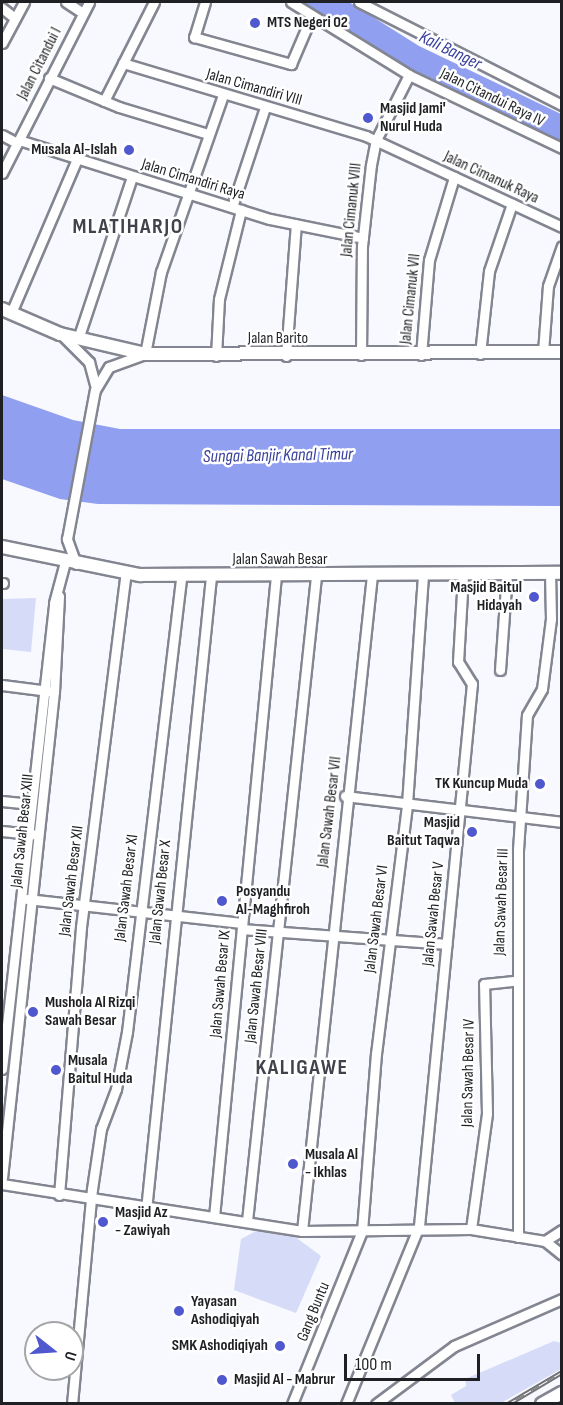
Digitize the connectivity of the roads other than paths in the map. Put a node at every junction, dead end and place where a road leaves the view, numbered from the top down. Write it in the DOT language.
graph roads {
  1 [pos="24,2"];
  2 [pos="66,2"];
  3 [pos="89,2"];
  4 [pos="154,2"];
  5 [pos="205,2"];
  6 [pos="291,2"];
  7 [pos="360,2"];
  8 [pos="2,8"];
  9 [pos="83,13"];
  10 [pos="312,15"];
  11 [pos="15,18"];
  12 [pos="2,43"];
  13 [pos="123,63"];
  14 [pos="409,75"];
  15 [pos="49,78"];
  16 [pos="223,95"];
  17 [pos="104,101"];
  18 [pos="561,105"];
  19 [pos="266,107"];
  20 [pos="208,134"];
  21 [pos="2,135"];
  22 [pos="376,140"];
  23 [pos="18,141"];
  24 [pos="561,148"];
  25 [pos="76,161"];
  26 [pos="2,173"];
  27 [pos="132,177"];
  28 [pos="454,177"];
  29 [pos="186,194"];
  30 [pos="512,204"];
  31 [pos="237,209"];
  32 [pos="296,224"];
  33 [pos="561,226"];
  34 [pos="363,238"];
  35 [pos="561,246"];
  36 [pos="6,311"];
  37 [pos="60,334"];
  38 [pos="78,339"];
  39 [pos="543,352"];
  40 [pos="561,352"];
  41 [pos="145,354"];
  42 [pos="480,354"];
  43 [pos="361,355"];
  44 [pos="421,355"];
  45 [pos="216,356"];
  46 [pos="285,356"];
  47 [pos="95,390"];
  48 [pos="68,535"];
  49 [pos="2,547"];
  50 [pos="45,558"];
  51 [pos="71,563"];
  52 [pos="126,573"];
  53 [pos="507,573"];
  54 [pos="556,573"];
  55 [pos="423,574"];
  56 [pos="463,574"];
  57 [pos="276,575"];
  58 [pos="372,575"];
  59 [pos="181,576"];
  60 [pos="316,576"];
  61 [pos="211,577"];
  62 [pos="500,670"];
  63 [pos="2,685"];
  64 [pos="49,691"];
  65 [pos="345,796"];
  66 [pos="2,801"];
  67 [pos="31,804"];
  68 [pos="407,804"];
  69 [pos="460,812"];
  70 [pos="520,820"];
  71 [pos="561,822"];
  72 [pos="2,831"];
  73 [pos="33,834"];
  74 [pos="21,898"];
  75 [pos="31,899"];
  76 [pos="84,905"];
  77 [pos="139,913"];
  78 [pos="173,918"];
  79 [pos="242,926"];
  80 [pos="278,932"];
  81 [pos="331,936"];
  82 [pos="389,939"];
  83 [pos="446,944"];
  84 [pos="514,981"];
  85 [pos="2,1069"];
  86 [pos="4,1181"];
  87 [pos="59,1195"];
  88 [pos="91,1201"];
  89 [pos="146,1210"];
  90 [pos="214,1217"];
  91 [pos="247,1221"];
  92 [pos="419,1226"];
  93 [pos="471,1229"];
  94 [pos="561,1230"];
  95 [pos="302,1231"];
  96 [pos="362,1231"];
  97 [pos="518,1237"];
  98 [pos="545,1241"];
  99 [pos="561,1255"];
  100 [pos="561,1299"];
  101 [pos="561,1393"];
  102 [pos="72,1404"];
  103 [pos="292,1404"];
  104 [pos="346,1404"];
  105 [pos="376,1404"];
  106 [pos="542,1404"];
  1 -- 11 [label="street"];
  2 -- 9 [label="street"];
  3 -- 9 [label="street, Jalan Citandui I"];
  4 -- 13 [label="street"];
  5 -- 10 [label="street"];
  6 -- 10 [label="street, Jalan Citandui Raya IV"];
  7 -- 18 [label="street"];
  8 -- 11 [label="street"];
  9 -- 15 [label="street, Jalan Citandui I"];
  10 -- 14 [label="street, Jalan Citandui Raya IV"];
  11 -- 12 [label="street"];
  13 -- 16 [label="street, Jalan Cimandiri VIII"];
  13 -- 17 [label="street"];
  14 -- 22 [label="street, Jalan Cimanuk VIII"];
  14 -- 24 [label="street, Jalan Citandui Raya IV"];
  15 -- 17 [label="street"];
  15 -- 23 [label="street, Jalan Citandui I"];
  16 -- 19 [label="street, Jalan Cimandiri VIII"];
  16 -- 20 [label="street"];
  17 -- 20 [label="street"];
  19 -- 22 [label="street, Jalan Cimandiri VIII"];
  19 -- 31 [label="street"];
  20 -- 29 [label="street"];
  21 -- 23 [label="street, Jalan Cimandiri Raya"];
  22 -- 28 [label="street, Jalan Cimanuk Raya"];
  22 -- 34 [label="street, Jalan Cimanuk VIII"];
  23 -- 25 [label="street, Jalan Cimandiri Raya"];
  23 -- 26 [label="street, Jalan Citandui I"];
  25 -- 27 [label="street, Jalan Cimandiri Raya"];
  25 -- 36 [label="street"];
  27 -- 29 [label="street, Jalan Cimandiri Raya"];
  27 -- 38 [label="street"];
  28 -- 30 [label="street, Jalan Cimanuk Raya"];
  28 -- 44 [label="street, Jalan Cimanuk VII"];
  29 -- 31 [label="street, Jalan Cimandiri Raya"];
  29 -- 41 [label="street"];
  30 -- 33 [label="street, Jalan Cimanuk Raya"];
  30 -- 42 [label="street"];
  31 -- 32 [label="street, Jalan Cimandiri Raya"];
  31 -- 45 [label="street"];
  32 -- 34 [label="street, Jalan Cimandiri Raya"];
  32 -- 46 [label="street"];
  34 -- 43 [label="street, Jalan Cimanuk VIII"];
  35 -- 39 [label="street"];
  36 -- 37 [label="street, Jalan Barito"];
  37 -- 38 [label="street, Jalan Barito"];
  37 -- 47 [label="street"];
  38 -- 41 [label="street, Jalan Barito"];
  39 -- 40 [label="street, Jalan Barito"];
  39 -- 42 [label="street, Jalan Barito"];
  41 -- 45 [label="street, Jalan Barito"];
  41 -- 47 [label="street"];
  42 -- 44 [label="street, Jalan Barito"];
  43 -- 44 [label="street, Jalan Barito"];
  43 -- 46 [label="street, Jalan Barito"];
  45 -- 46 [label="street, Jalan Barito"];
  47 -- 48 [label="street"];
  48 -- 50 [label="street"];
  48 -- 51 [label="street"];
  49 -- 50 [label="street, Jalan Sawah Besar"];
  50 -- 51 [label="street, Jalan Sawah Besar"];
  51 -- 52 [label="street, Jalan Sawah Besar"];
  51 -- 64 [label="street, Jalan Sawah Besar XIII"];
  52 -- 59 [label="street, Jalan Sawah Besar"];
  52 -- 76 [label="street, Jalan Sawah Besar XII"];
  53 -- 54 [label="street, Jalan Sawah Besar"];
  53 -- 56 [label="street, Jalan Sawah Besar"];
  53 -- 62 [label="street"];
  54 -- 70 [label="street, Jalan Sawah Besar III"];
  55 -- 56 [label="street, Jalan Sawah Besar"];
  55 -- 58 [label="street, Jalan Sawah Besar"];
  55 -- 68 [label="street, Jalan Sawah Besar VI"];
  56 -- 69 [label="street, Jalan Sawah Besar V"];
  57 -- 60 [label="street, Jalan Sawah Besar"];
  57 -- 61 [label="street, Jalan Sawah Besar"];
  57 -- 79 [label="street, Jalan Sawah Besar IX"];
  58 -- 60 [label="street, Jalan Sawah Besar"];
  58 -- 65 [label="street, Jalan Sawah Besar VII"];
  59 -- 61 [label="street, Jalan Sawah Besar"];
  59 -- 77 [label="street, Jalan Sawah Besar XI"];
  60 -- 80 [label="street, Jalan Sawah Besar VIII"];
  61 -- 78 [label="street, Jalan Sawah Besar X"];
  63 -- 64 [label="street"];
  64 -- 67 [label="street, Jalan Sawah Besar XIII"];
  64 -- 73 [label="street, Jalan Sawah Besar XIII"];
  65 -- 68 [label="street"];
  65 -- 81 [label="street, Jalan Sawah Besar VII"];
  66 -- 67 [label="street"];
  67 -- 73 [label="street, Jalan Sawah Besar XIII"];
  68 -- 69 [label="street"];
  68 -- 82 [label="street, Jalan Sawah Besar VI"];
  69 -- 70 [label="street"];
  69 -- 83 [label="street, Jalan Sawah Besar V"];
  70 -- 71 [label="street"];
  70 -- 84 [label="street, Jalan Sawah Besar III"];
  72 -- 73 [label="street"];
  73 -- 74 [label="street, Jalan Sawah Besar XIII"];
  73 -- 75 [label="street, Jalan Sawah Besar XIII"];
  74 -- 75 [label="street"];
  74 -- 85 [label="street, Jalan Sawah Besar XIII"];
  75 -- 76 [label="street"];
  75 -- 86 [label="street, Jalan Sawah Besar XIII"];
  76 -- 77 [label="street"];
  76 -- 87 [label="street, Jalan Sawah Besar XII"];
  77 -- 78 [label="street"];
  77 -- 88 [label="street, Jalan Sawah Besar XI"];
  78 -- 79 [label="street"];
  78 -- 89 [label="street, Jalan Sawah Besar X"];
  79 -- 80 [label="street"];
  79 -- 90 [label="street, Jalan Sawah Besar IX"];
  80 -- 81 [label="street"];
  80 -- 91 [label="street, Jalan Sawah Besar VIII"];
  81 -- 82 [label="street"];
  81 -- 95 [label="street, Jalan Sawah Besar VII"];
  82 -- 83 [label="street"];
  82 -- 96 [label="street, Jalan Sawah Besar VI"];
  83 -- 92 [label="street, Jalan Sawah Besar V"];
  84 -- 93 [label="street, Jalan Sawah Besar IV"];
  84 -- 97 [label="street, Jalan Sawah Besar III"];
  86 -- 87 [label="street"];
  87 -- 88 [label="street"];
  88 -- 89 [label="street"];
  88 -- 102 [label="street, Jalan Sawah Besar XI"];
  89 -- 90 [label="street"];
  90 -- 91 [label="street"];
  91 -- 95 [label="street"];
  92 -- 93 [label="street"];
  92 -- 96 [label="street"];
  92 -- 104 [label="street, Jalan Sawah Besar V"];
  93 -- 97 [label="street"];
  94 -- 98 [label="street"];
  95 -- 96 [label="street"];
  96 -- 103 [label="street, Gang Buntu"];
  97 -- 98 [label="street"];
  98 -- 99 [label="street"];
  100 -- 105 [label="street"];
  101 -- 106 [label="street"];
}
